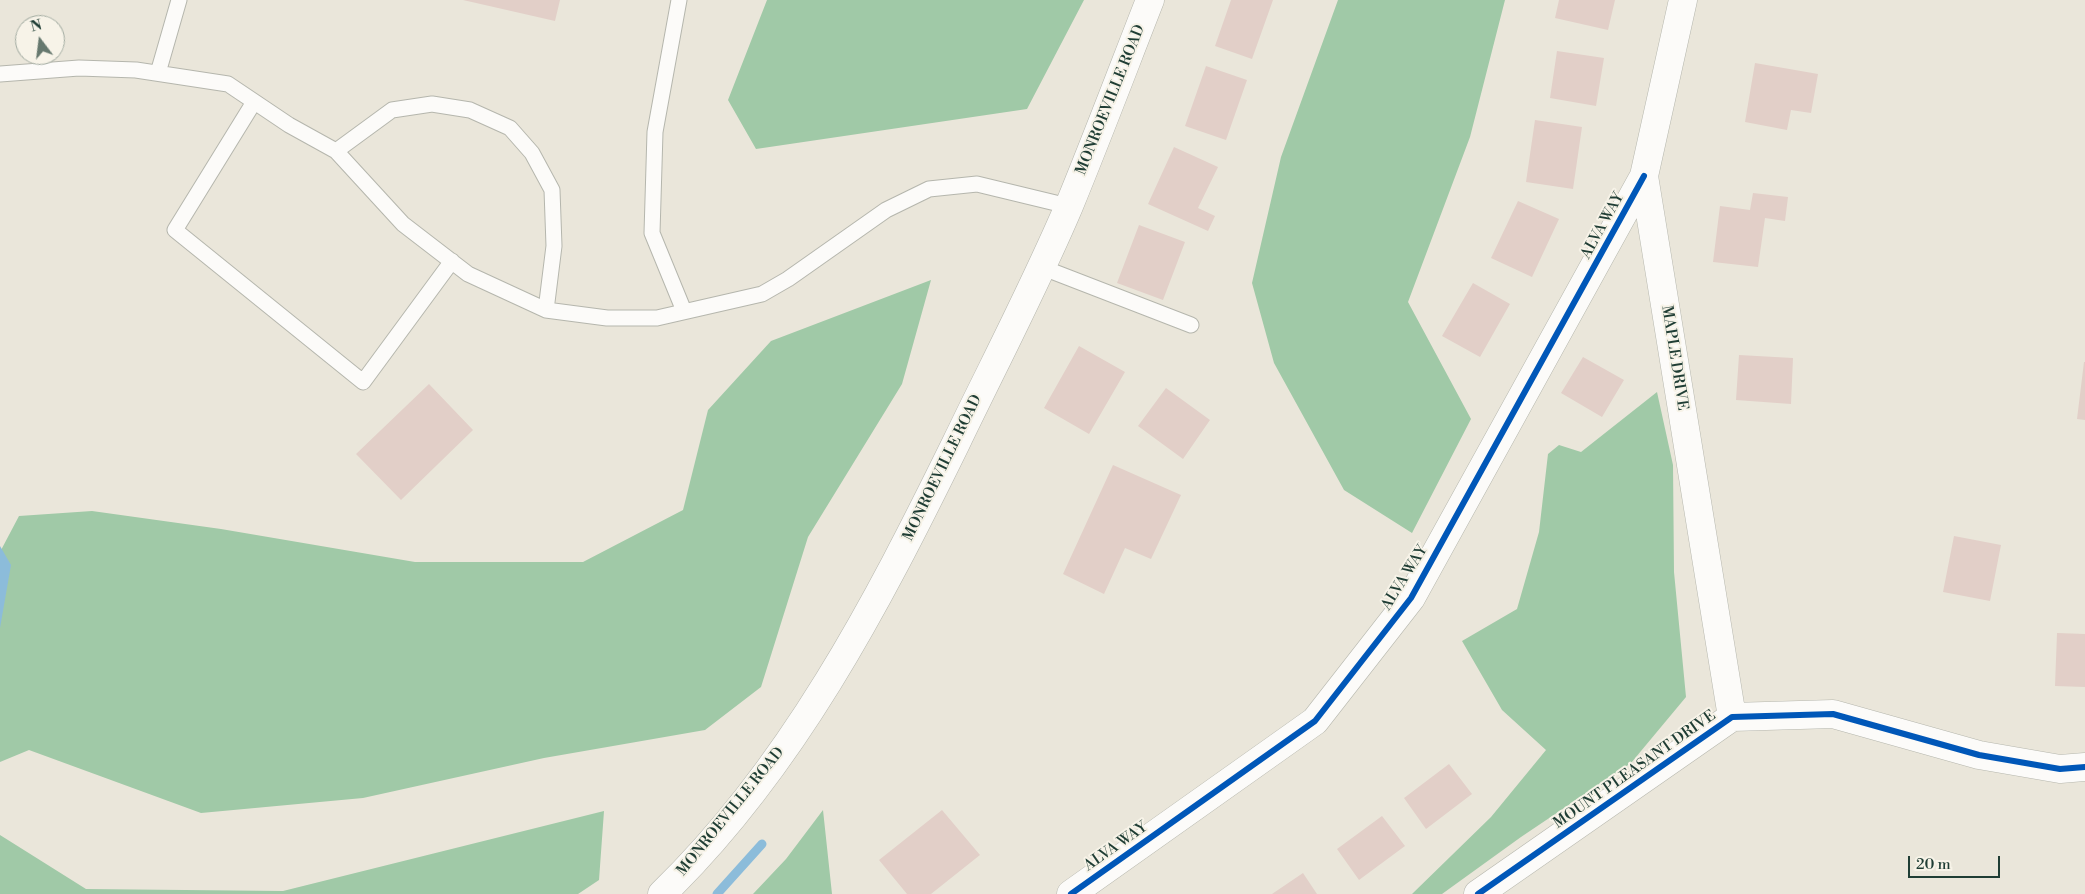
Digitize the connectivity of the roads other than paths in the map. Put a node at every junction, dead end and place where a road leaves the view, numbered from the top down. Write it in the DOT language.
graph roads {
  1 [pos="179,0"];
  2 [pos="679,0"];
  3 [pos="1150,0"];
  4 [pos="1683,0"];
  5 [pos="158,73"];
  6 [pos="0,74"];
  7 [pos="254,102"];
  8 [pos="336,151"];
  9 [pos="1644,176"];
  10 [pos="1068,206"];
  11 [pos="452,261"];
  12 [pos="1041,267"];
  13 [pos="546,310"];
  14 [pos="684,311"];
  15 [pos="1191,325"];
  16 [pos="1732,717"];
  17 [pos="2085,767"];
  18 [pos="662,894"];
  19 [pos="1071,894"];
  20 [pos="1478,894"];
  1 -- 5 [label="lane"];
  2 -- 14 [label="lane"];
  3 -- 10 [label="street, MONROEVILLE ROAD"];
  4 -- 9 [label="street, MAPLE DRIVE"];
  5 -- 6 [label="lane"];
  5 -- 7 [label="lane"];
  7 -- 8 [label="lane"];
  7 -- 11 [label="lane"];
  8 -- 11 [label="lane"];
  8 -- 13 [label="lane"];
  9 -- 16 [label="street, MAPLE DRIVE"];
  9 -- 19 [label="street, ALVA WAY"];
  10 -- 12 [label="street, MONROEVILLE ROAD"];
  10 -- 14 [label="lane"];
  11 -- 13 [label="lane"];
  12 -- 15 [label="lane"];
  12 -- 18 [label="street, MONROEVILLE ROAD"];
  13 -- 14 [label="lane"];
  16 -- 17 [label="street, MOUNT PLEASANT DRIVE"];
  16 -- 20 [label="street, MOUNT PLEASANT DRIVE"];
}
